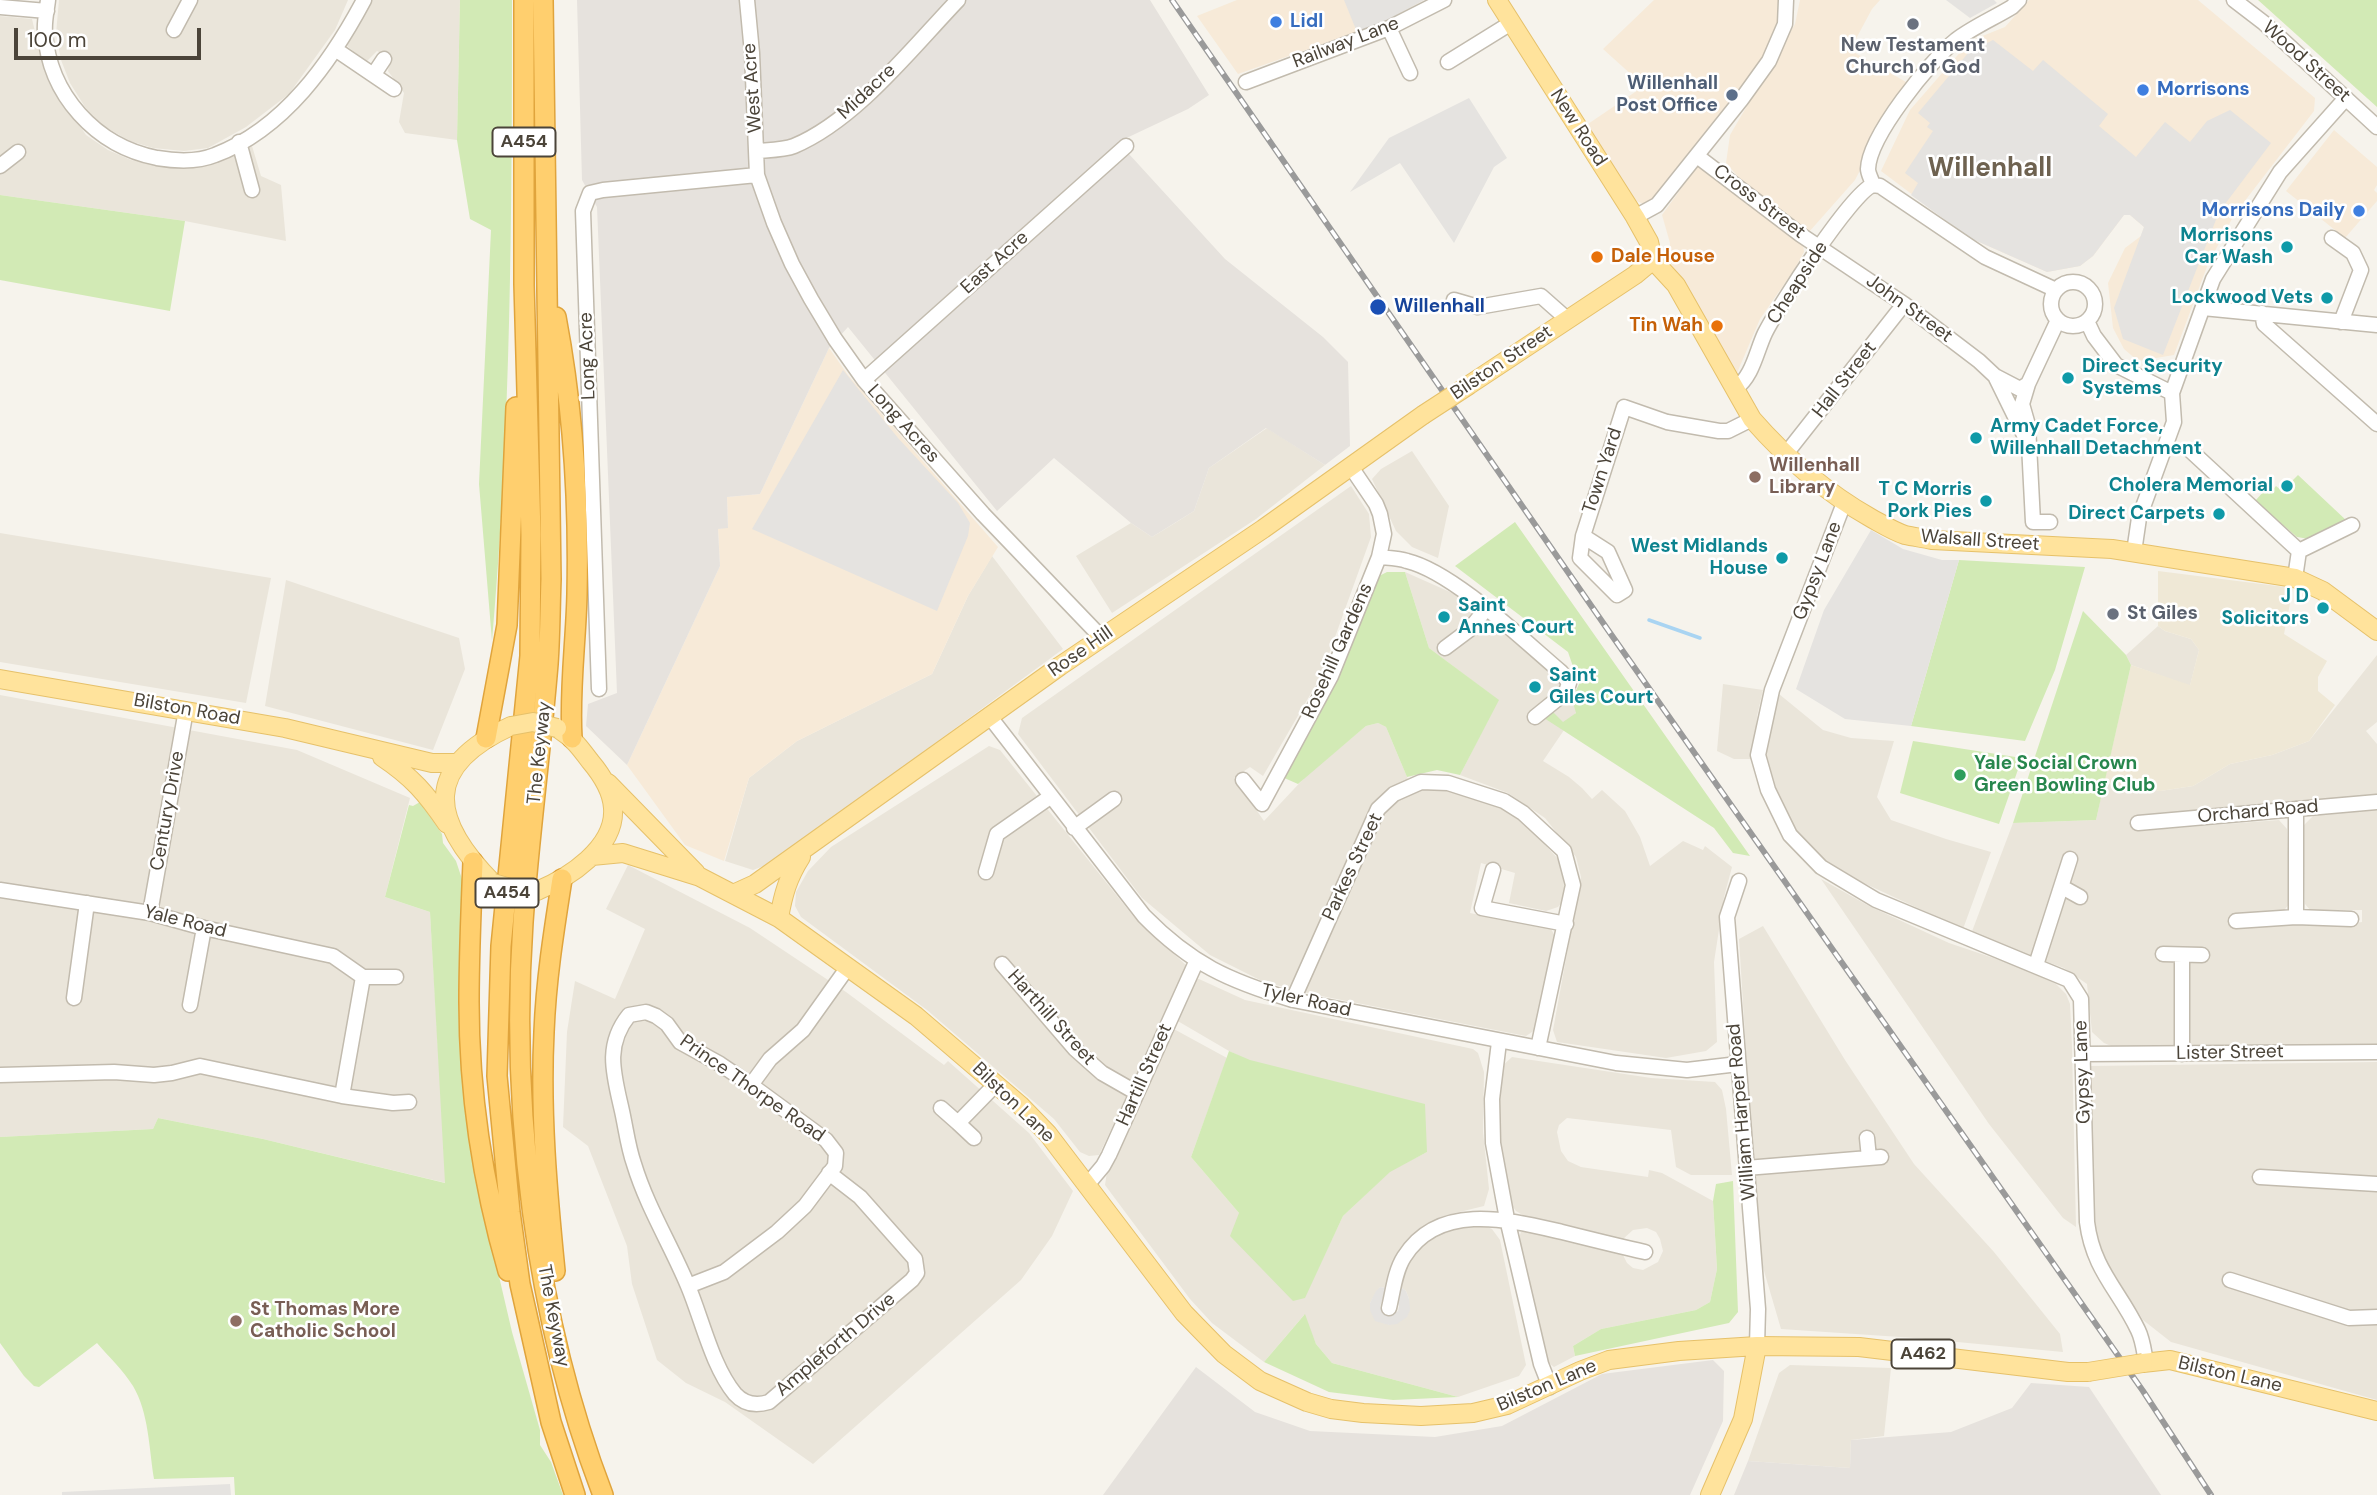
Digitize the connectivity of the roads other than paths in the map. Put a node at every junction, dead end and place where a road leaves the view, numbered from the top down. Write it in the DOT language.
graph roads {
  1 [pos="190,0"];
  2 [pos="364,0"];
  3 [pos="524,0"];
  4 [pos="543,0"];
  5 [pos="747,0"];
  6 [pos="958,0"];
  7 [pos="1444,0"];
  8 [pos="1497,0"];
  9 [pos="1786,0"];
  10 [pos="2234,0"];
  11 [pos="2012,2"];
  12 [pos="47,5"];
  13 [pos="0,7"];
  14 [pos="1511,23"];
  15 [pos="1389,28"];
  16 [pos="174,30"];
  17 [pos="335,50"];
  18 [pos="384,59"];
  19 [pos="1448,62"];
  20 [pos="1410,73"];
  21 [pos="374,74"];
  22 [pos="1246,82"];
  23 [pos="394,89"];
  24 [pos="2346,98"];
  25 [pos="2377,127"];
  26 [pos="240,142"];
  27 [pos="1126,146"];
  28 [pos="757,151"];
  29 [pos="18,152"];
  30 [pos="1697,156"];
  31 [pos="1,163"];
  32 [pos="757,175"];
  33 [pos="1873,185"];
  34 [pos="251,190"];
  35 [pos="1635,216"];
  36 [pos="2332,238"];
  37 [pos="1821,246"];
  38 [pos="1653,260"];
  39 [pos="547,265"];
  40 [pos="524,284"];
  41 [pos="2056,290"];
  42 [pos="1454,300"];
  43 [pos="1904,304"];
  44 [pos="2203,308"];
  45 [pos="2262,313"];
  46 [pos="1567,319"];
  47 [pos="2058,320"];
  48 [pos="2087,321"];
  49 [pos="2342,322"];
  50 [pos="2377,325"];
  51 [pos="1995,376"];
  52 [pos="863,380"];
  53 [pos="2028,384"];
  54 [pos="1735,389"];
  55 [pos="2172,393"];
  56 [pos="1752,419"];
  57 [pos="2377,424"];
  58 [pos="2027,441"];
  59 [pos="2191,451"];
  60 [pos="1785,455"];
  61 [pos="1351,467"];
  62 [pos="1844,503"];
  63 [pos="2050,522"];
  64 [pos="2352,525"];
  65 [pos="1583,536"];
  66 [pos="2299,551"];
  67 [pos="2134,552"];
  68 [pos="1379,556"];
  69 [pos="2295,578"];
  70 [pos="1486,609"];
  71 [pos="2377,631"];
  72 [pos="1101,637"];
  73 [pos="1445,648"];
  74 [pos="0,679"];
  75 [pos="599,689"];
  76 [pos="186,710"];
  77 [pos="990,717"];
  78 [pos="1535,717"];
  79 [pos="565,733"];
  80 [pos="486,738"];
  81 [pos="372,750"];
  82 [pos="458,763"];
  83 [pos="605,780"];
  84 [pos="1243,780"];
  85 [pos="1050,797"];
  86 [pos="1114,799"];
  87 [pos="2377,802"];
  88 [pos="2296,809"];
  89 [pos="2138,823"];
  90 [pos="1074,828"];
  91 [pos="451,829"];
  92 [pos="815,841"];
  93 [pos="592,856"];
  94 [pos="2070,859"];
  95 [pos="473,862"];
  96 [pos="1493,870"];
  97 [pos="986,872"];
  98 [pos="700,877"];
  99 [pos="562,878"];
  100 [pos="1739,881"];
  101 [pos="2062,887"];
  102 [pos="0,890"];
  103 [pos="733,894"];
  104 [pos="2080,898"];
  105 [pos="88,903"];
  106 [pos="150,913"];
  107 [pos="2296,917"];
  108 [pos="779,918"];
  109 [pos="2351,919"];
  110 [pos="2236,921"];
  111 [pos="1566,924"];
  112 [pos="204,928"];
  113 [pos="2163,954"];
  114 [pos="2182,955"];
  115 [pos="2202,955"];
  116 [pos="1197,960"];
  117 [pos="1002,964"];
  118 [pos="2036,965"];
  119 [pos="848,967"];
  120 [pos="396,976"];
  121 [pos="363,977"];
  122 [pos="74,998"];
  123 [pos="1293,1000"];
  124 [pos="190,1005"];
  125 [pos="1499,1042"];
  126 [pos="1538,1048"];
  127 [pos="2377,1052"];
  128 [pos="2084,1054"];
  129 [pos="2182,1054"];
  130 [pos="1738,1064"];
  131 [pos="0,1075"];
  132 [pos="996,1084"];
  133 [pos="751,1085"];
  134 [pos="1137,1093"];
  135 [pos="342,1096"];
  136 [pos="409,1102"];
  137 [pos="941,1108"];
  138 [pos="958,1123"];
  139 [pos="974,1138"];
  140 [pos="1867,1139"];
  141 [pos="1746,1168"];
  142 [pos="829,1173"];
  143 [pos="2260,1177"];
  144 [pos="2377,1184"];
  145 [pos="1087,1185"];
  146 [pos="1507,1219"];
  147 [pos="1646,1252"];
  148 [pos="2230,1280"];
  149 [pos="688,1286"];
  150 [pos="1389,1308"];
  151 [pos="2377,1317"];
  152 [pos="1757,1346"];
  153 [pos="2145,1362"];
  154 [pos="1550,1387"];
  155 [pos="544,1397"];
  156 [pos="574,1410"];
  157 [pos="2377,1411"];
  158 [pos="575,1495"];
  159 [pos="603,1495"];
  160 [pos="1710,1495"];
  1 -- 16 [label="street"];
  2 -- 17 [label="street"];
  3 -- 40 [label="highway, The Keyway / A454"];
  4 -- 39 [label="highway, The Keyway / A454"];
  5 -- 28 [label="street, West Acre"];
  6 -- 28 [label="street, Midacre"];
  7 -- 15 [label="street, Railway Lane"];
  8 -- 14 [label="main road, New Road"];
  9 -- 30 [label="street"];
  10 -- 24 [label="street, Wood Street"];
  11 -- 33 [label="street"];
  12 -- 13 [label="street"];
  12 -- 26 [label="street"];
  14 -- 19 [label="street"];
  14 -- 35 [label="main road, New Road"];
  15 -- 20 [label="street"];
  15 -- 22 [label="street, Railway Lane"];
  17 -- 21 [label="street"];
  17 -- 26 [label="street"];
  18 -- 21 [label="street"];
  21 -- 23 [label="street"];
  24 -- 25 [label="street, Wood Street"];
  24 -- 44 [label="street"];
  26 -- 34 [label="street"];
  27 -- 52 [label="street, East Acre"];
  28 -- 32 [label="street, West Acre"];
  29 -- 31 [label="street"];
  30 -- 35 [label="street"];
  30 -- 37 [label="street, Cross Street"];
  32 -- 52 [label="street, Long Acres"];
  32 -- 75 [label="street, Long Acre"];
  33 -- 37 [label="street, Cheapside"];
  33 -- 41 [label="street"];
  35 -- 38 [label="main road, New Road"];
  36 -- 49 [label="street"];
  37 -- 43 [label="street, John Street"];
  37 -- 54 [label="street, Cheapside"];
  38 -- 46 [label="main road, Bilston Street"];
  38 -- 54 [label="main road, Walsall Street"];
  39 -- 79 [label="highway"];
  39 -- 156 [label="highway, The Keyway / A454"];
  40 -- 80 [label="highway"];
  40 -- 155 [label="highway, The Keyway / A454"];
  41 -- 47 [label="street"];
  41 -- 48 [label="street"];
  42 -- 46 [label="street"];
  43 -- 51 [label="street, John Street"];
  43 -- 60 [label="street, Hall Street"];
  44 -- 45 [label="street"];
  44 -- 55 [label="street"];
  45 -- 49 [label="street"];
  45 -- 57 [label="street"];
  46 -- 61 [label="main road, Bilston Street, bridge"];
  47 -- 48 [label="street"];
  47 -- 53 [label="street"];
  48 -- 55 [label="street"];
  49 -- 50 [label="street"];
  51 -- 53 [label="street"];
  51 -- 58 [label="street"];
  52 -- 72 [label="street, Long Acres"];
  53 -- 58 [label="street"];
  54 -- 56 [label="main road, Walsall Street"];
  55 -- 67 [label="street"];
  56 -- 60 [label="main road, Walsall Street"];
  56 -- 65 [label="street, Town Yard"];
  58 -- 63 [label="street"];
  59 -- 66 [label="street"];
  60 -- 62 [label="main road, Walsall Street"];
  61 -- 68 [label="street, Rosehill Gardens"];
  61 -- 72 [label="main road, Rose Hill"];
  62 -- 67 [label="main road, Walsall Street"];
  62 -- 118 [label="street, Gypsy Lane"];
  64 -- 66 [label="street"];
  66 -- 69 [label="street"];
  67 -- 69 [label="main road, Walsall Street"];
  68 -- 70 [label="street"];
  68 -- 84 [label="street, Rosehill Gardens"];
  69 -- 71 [label="main road, Walsall Street"];
  70 -- 73 [label="street"];
  70 -- 78 [label="street"];
  72 -- 77 [label="main road, Rose Hill"];
  74 -- 76 [label="main road, Bilston Road"];
  76 -- 81 [label="main road, Bilston Road"];
  76 -- 106 [label="street, Century Drive"];
  77 -- 85 [label="street, Tyler Road"];
  77 -- 92 [label="main road, Rose Hill"];
  79 -- 80 [label="main road, bridge"];
  79 -- 83 [label="main road"];
  80 -- 82 [label="main road"];
  81 -- 82 [label="main road, Bilston Road"];
  81 -- 91 [label="main road, Bilston Road"];
  82 -- 91 [label="main road"];
  83 -- 93 [label="main road"];
  83 -- 98 [label="main road"];
  85 -- 90 [label="street, Tyler Road"];
  85 -- 97 [label="street"];
  86 -- 90 [label="street"];
  87 -- 88 [label="street, Orchard Road"];
  88 -- 89 [label="street, Orchard Road"];
  88 -- 107 [label="street"];
  90 -- 116 [label="street, Tyler Road"];
  91 -- 95 [label="main road"];
  92 -- 103 [label="main road, Rose Hill"];
  92 -- 108 [label="main road, Rose Hill"];
  93 -- 98 [label="main road"];
  93 -- 99 [label="main road"];
  94 -- 101 [label="street"];
  95 -- 99 [label="main road, bridge"];
  95 -- 155 [label="highway"];
  96 -- 111 [label="street"];
  98 -- 103 [label="main road"];
  99 -- 156 [label="highway"];
  100 -- 130 [label="street, William Harper Road"];
  101 -- 104 [label="street"];
  101 -- 118 [label="street"];
  102 -- 105 [label="street, Yale Road"];
  103 -- 108 [label="main road"];
  105 -- 106 [label="street, Yale Road"];
  105 -- 122 [label="street"];
  106 -- 112 [label="street, Yale Road"];
  107 -- 109 [label="street"];
  107 -- 110 [label="street"];
  108 -- 119 [label="main road, Bilston Lane"];
  111 -- 123 [label="street, Parkes Street"];
  111 -- 126 [label="street, Parkes Street"];
  112 -- 121 [label="street, Yale Road"];
  112 -- 124 [label="street"];
  113 -- 114 [label="street"];
  114 -- 115 [label="street"];
  114 -- 129 [label="street"];
  116 -- 123 [label="street, Tyler Road"];
  116 -- 134 [label="street, Hartill Street"];
  117 -- 134 [label="street, Harthill Street"];
  118 -- 128 [label="street, Gypsy Lane"];
  119 -- 132 [label="main road, Bilston Lane"];
  119 -- 133 [label="street"];
  120 -- 121 [label="street"];
  121 -- 135 [label="street"];
  123 -- 125 [label="street, Tyler Road"];
  125 -- 126 [label="street, Tyler Road"];
  125 -- 146 [label="street"];
  126 -- 130 [label="street, Tyler Road"];
  127 -- 129 [label="street, Lister Street"];
  128 -- 129 [label="street, Lister Street"];
  128 -- 153 [label="street, Gypsy Lane"];
  130 -- 141 [label="street, William Harper Road"];
  131 -- 135 [label="street"];
  132 -- 138 [label="street"];
  132 -- 145 [label="main road, Bilston Lane"];
  133 -- 142 [label="street, Prince Thorpe Road"];
  133 -- 149 [label="street, Prince Thorpe Road"];
  134 -- 145 [label="street, Hartill Street"];
  135 -- 136 [label="street"];
  137 -- 138 [label="street"];
  138 -- 139 [label="street"];
  140 -- 141 [label="street"];
  141 -- 152 [label="street, William Harper Road"];
  142 -- 149 [label="street, Prince Thorpe Road"];
  142 -- 149 [label="street, Ampleforth Drive"];
  143 -- 144 [label="street"];
  145 -- 154 [label="main road, Bilston Lane"];
  146 -- 147 [label="street"];
  146 -- 150 [label="street"];
  146 -- 154 [label="street"];
  148 -- 151 [label="street"];
  152 -- 153 [label="main road, Bilston Lane / A462, bridge"];
  152 -- 154 [label="main road, Bilston Lane"];
  152 -- 160 [label="main road"];
  153 -- 157 [label="main road, Bilston Lane / A462"];
  155 -- 158 [label="highway, The Keyway / A454"];
  156 -- 159 [label="highway, The Keyway / A454"];
}
